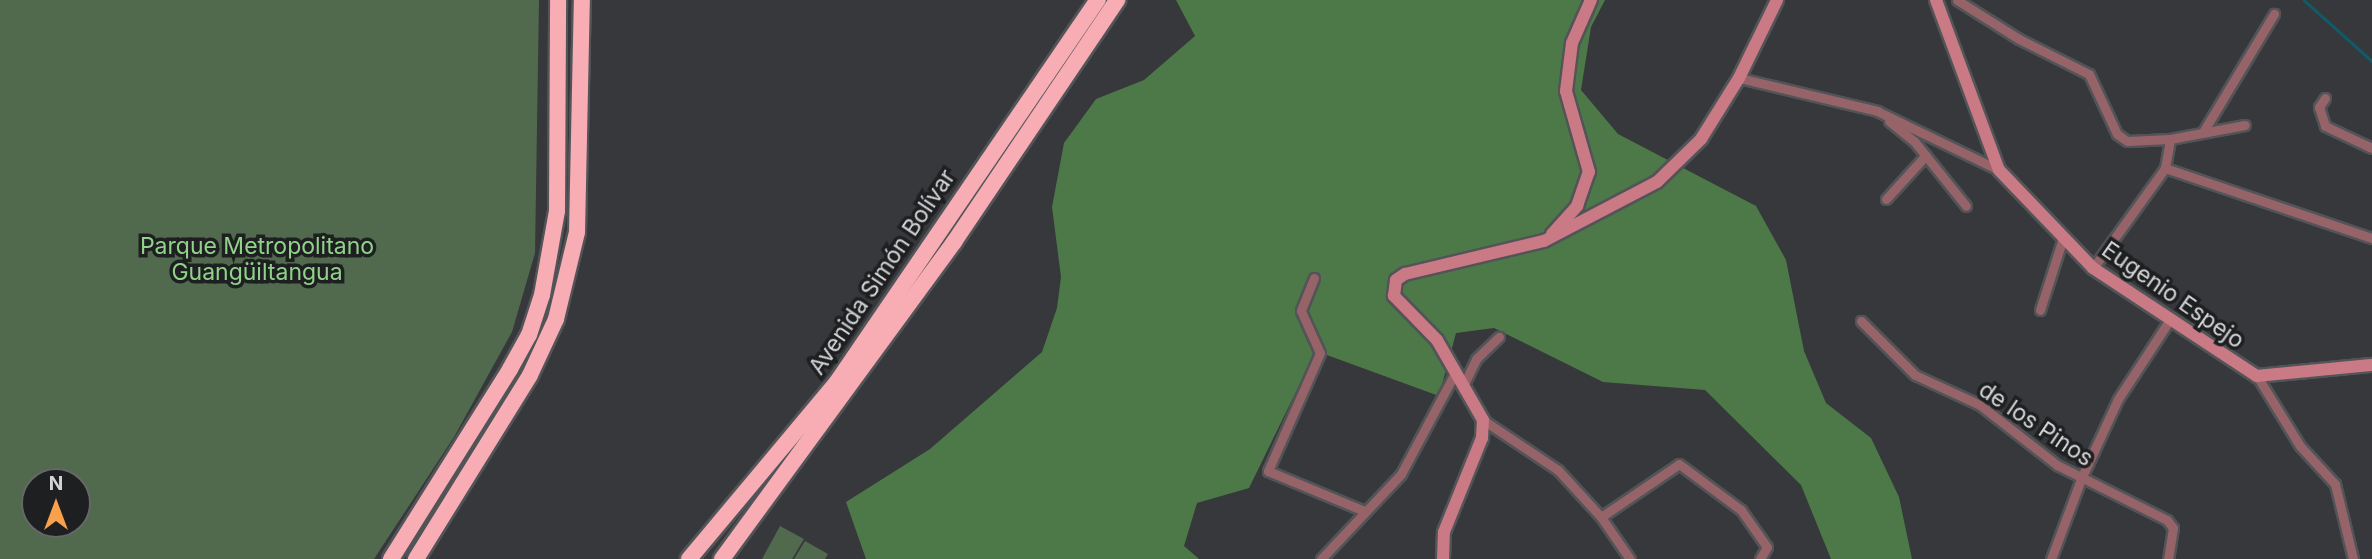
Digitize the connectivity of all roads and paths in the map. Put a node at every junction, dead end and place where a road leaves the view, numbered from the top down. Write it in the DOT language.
graph roads {
  1 [pos="558,0"];
  2 [pos="582,0"];
  3 [pos="1098,0"];
  4 [pos="1117,0"];
  5 [pos="1591,0"];
  6 [pos="1777,0"];
  7 [pos="1936,0"];
  8 [pos="1957,0"];
  9 [pos="2274,14"];
  10 [pos="1739,78"];
  11 [pos="2325,98"];
  12 [pos="1877,111"];
  13 [pos="2245,125"];
  14 [pos="2203,132"];
  15 [pos="2170,139"];
  16 [pos="2372,148"];
  17 [pos="1926,155"];
  18 [pos="2165,168"];
  19 [pos="1999,170"];
  20 [pos="1886,200"];
  21 [pos="1966,206"];
  22 [pos="2063,238"];
  23 [pos="2372,238"];
  24 [pos="1544,241"];
  25 [pos="2093,268"];
  26 [pos="1314,278"];
  27 [pos="2040,310"];
  28 [pos="2171,318"];
  29 [pos="1861,321"];
  30 [pos="1499,337"];
  31 [pos="2372,365"];
  32 [pos="1455,373"];
  33 [pos="2257,376"];
  34 [pos="1463,387"];
  35 [pos="1483,420"];
  36 [pos="2081,478"];
  37 [pos="1364,511"];
  38 [pos="1601,517"];
  39 [pos="391,559"];
  40 [pos="416,559"];
  41 [pos="689,559"];
  42 [pos="722,559"];
  43 [pos="1321,559"];
  44 [pos="1443,559"];
  45 [pos="1630,559"];
  46 [pos="1760,559"];
  47 [pos="2051,559"];
  48 [pos="2168,559"];
  49 [pos="2353,559"];
  1 -- 39 [label="highway"];
  2 -- 40 [label="highway"];
  3 -- 41 [label="highway, Avenida Simón Bolívar"];
  4 -- 42 [label="highway, Avenida Simón Bolívar"];
  5 -- 24 [label="street"];
  6 -- 10 [label="street"];
  7 -- 19 [label="street, Eugenio Espejo"];
  8 -- 15 [label="street"];
  9 -- 14 [label="street"];
  10 -- 12 [label="street"];
  10 -- 24 [label="street"];
  11 -- 16 [label="street"];
  12 -- 17 [label="street"];
  12 -- 19 [label="street"];
  13 -- 14 [label="street"];
  14 -- 15 [label="street"];
  15 -- 18 [label="street"];
  17 -- 20 [label="street"];
  17 -- 21 [label="street"];
  18 -- 23 [label="street"];
  18 -- 25 [label="street"];
  19 -- 22 [label="street, Eugenio Espejo"];
  22 -- 25 [label="street, Eugenio Espejo"];
  22 -- 27 [label="street"];
  24 -- 32 [label="street"];
  25 -- 28 [label="street, Eugenio Espejo"];
  26 -- 37 [label="street"];
  28 -- 33 [label="street, Eugenio Espejo"];
  28 -- 36 [label="street"];
  29 -- 36 [label="street, de los Pinos"];
  30 -- 34 [label="street"];
  31 -- 33 [label="street, Eugenio Espejo"];
  32 -- 34 [label="street"];
  32 -- 37 [label="street"];
  33 -- 49 [label="street"];
  34 -- 35 [label="street"];
  35 -- 38 [label="street"];
  35 -- 44 [label="street"];
  36 -- 47 [label="street"];
  36 -- 48 [label="street, de los Pinos"];
  37 -- 43 [label="street"];
  38 -- 45 [label="street"];
  38 -- 46 [label="street"];
}
